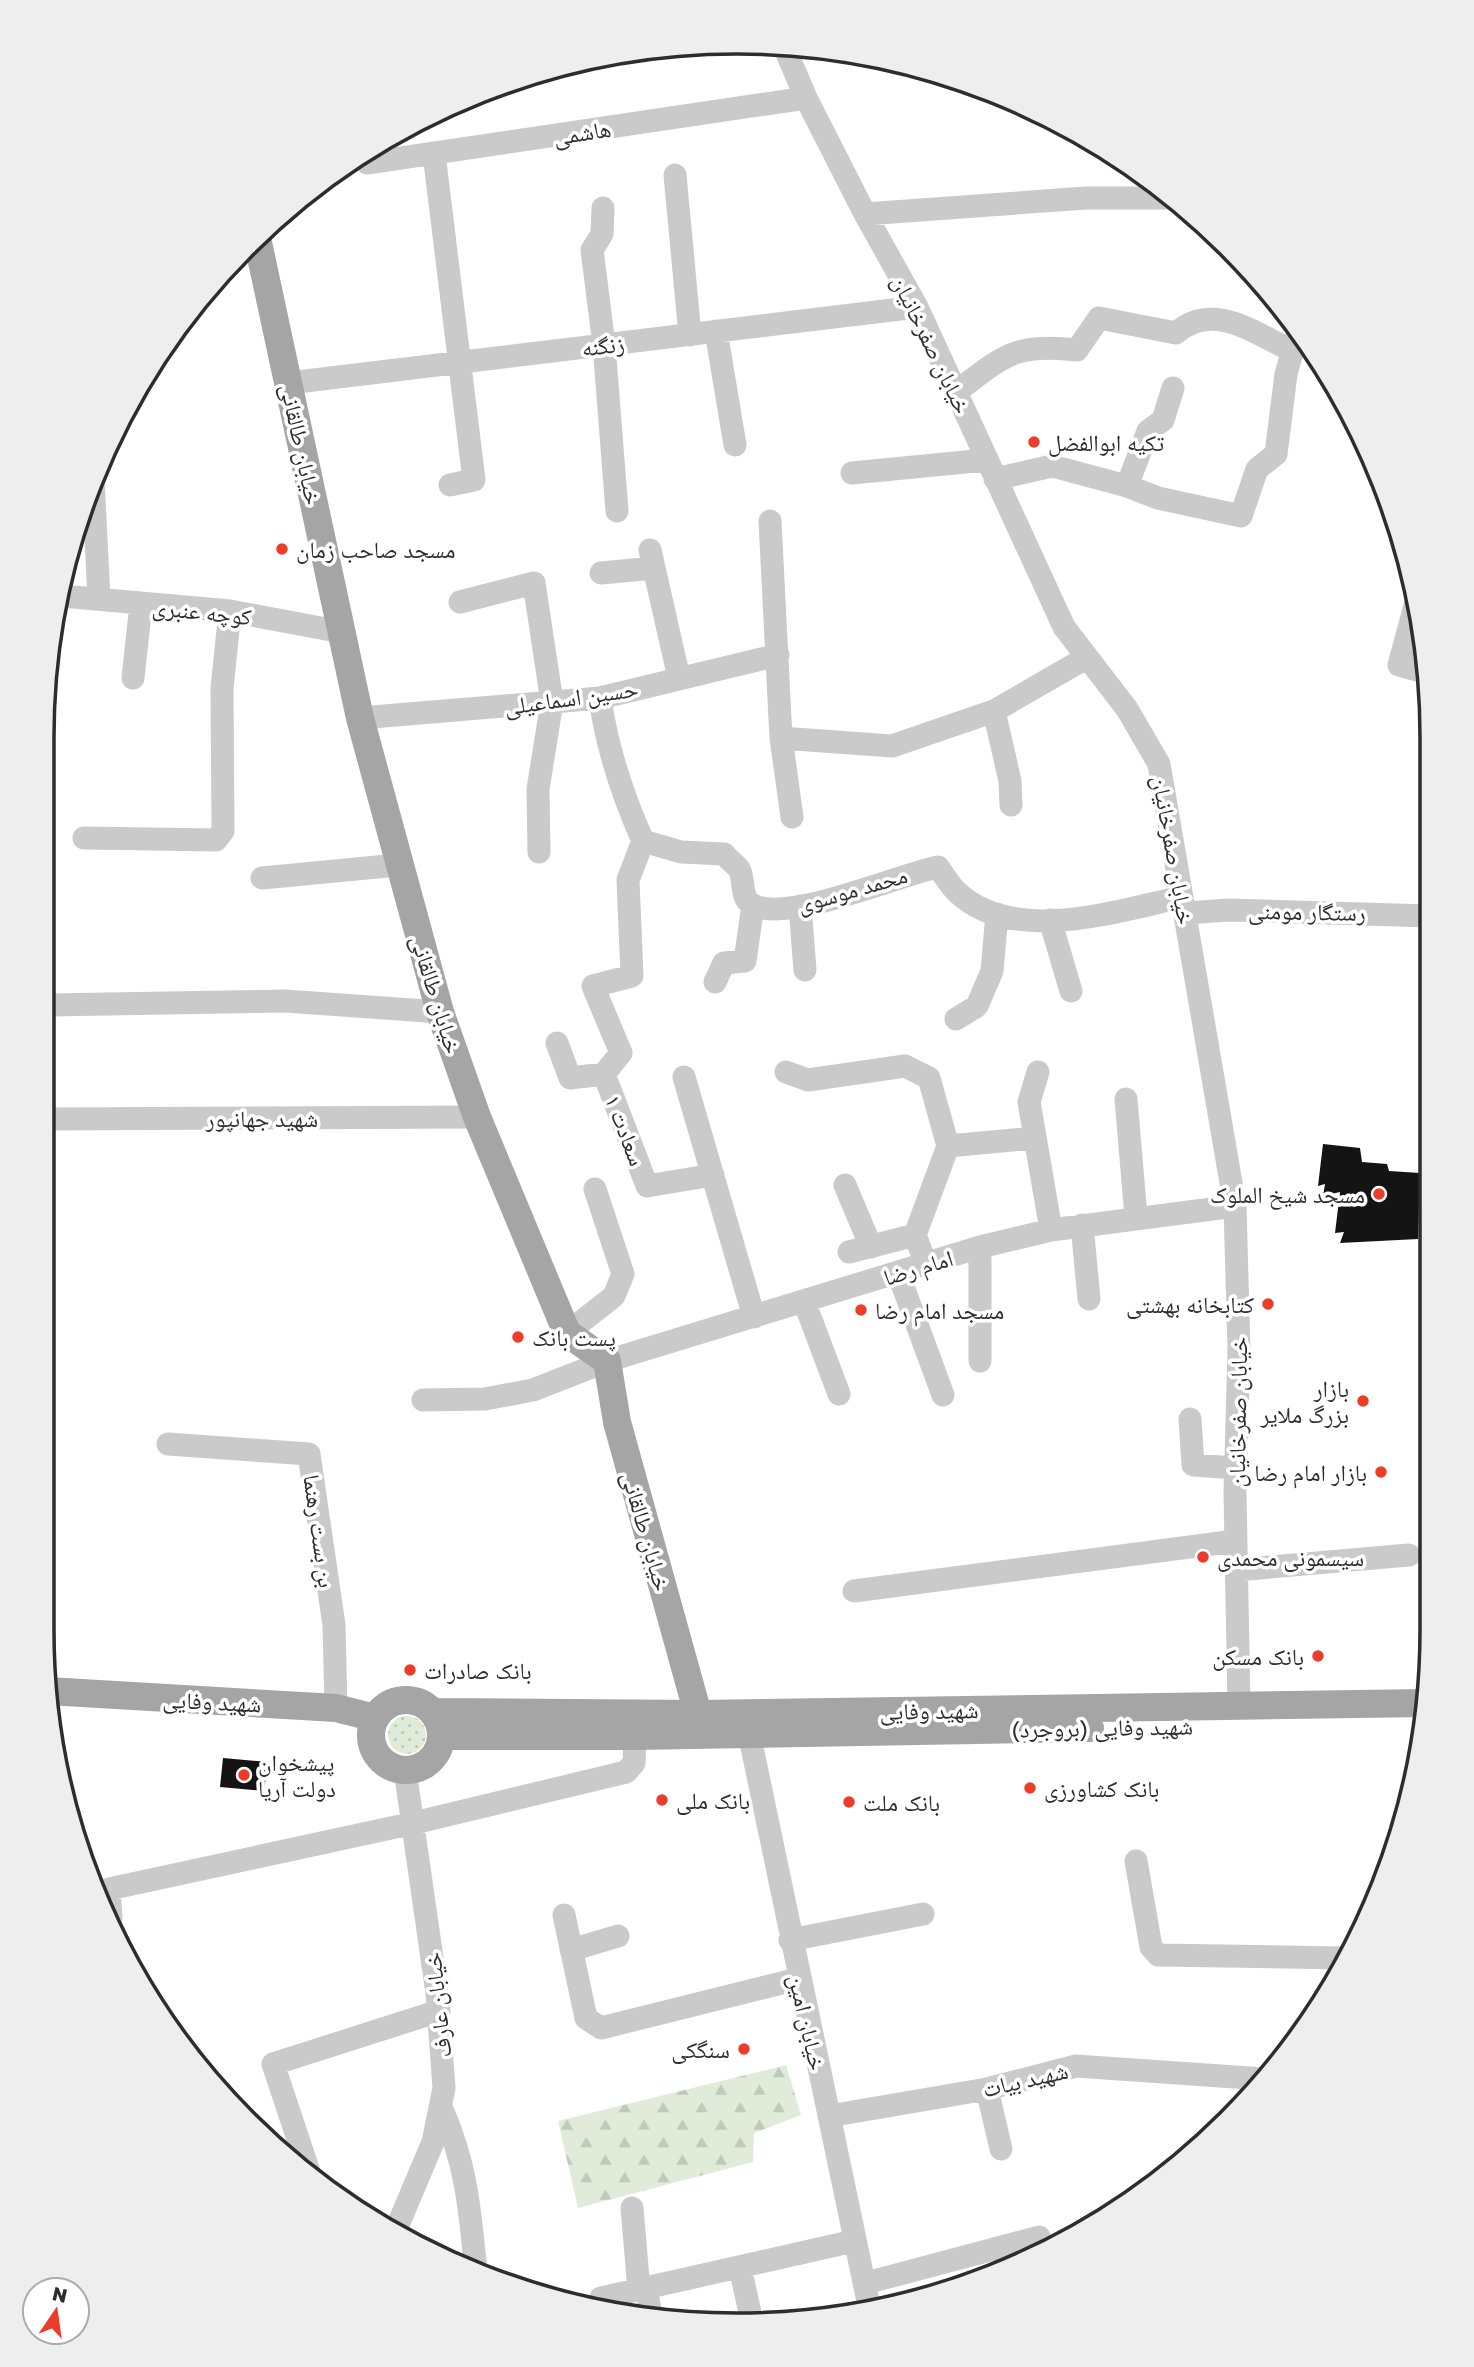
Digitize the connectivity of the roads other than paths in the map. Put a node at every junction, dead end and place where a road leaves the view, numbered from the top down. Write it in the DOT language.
graph roads {
  1 [pos="788,57"];
  2 [pos="806,98"];
  3 [pos="434,154"];
  4 [pos="368,163"];
  5 [pos="675,175"];
  6 [pos="1157,198"];
  7 [pos="603,208"];
  8 [pos="865,214"];
  9 [pos="259,249"];
  10 [pos="918,307"];
  11 [pos="716,331"];
  12 [pos="690,335"];
  13 [pos="1295,343"];
  14 [pos="604,345"];
  15 [pos="458,362"];
  16 [pos="289,383"];
  17 [pos="1173,388"];
  18 [pos="956,392"];
  19 [pos="735,445"];
  20 [pos="990,469"];
  21 [pos="852,473"];
  22 [pos="450,485"];
  23 [pos="1128,486"];
  24 [pos="94,506"];
  25 [pos="617,510"];
  26 [pos="769,521"];
  27 [pos="601,573"];
  28 [pos="69,597"];
  29 [pos="99,599"];
  30 [pos="460,602"];
  31 [pos="141,604"];
  32 [pos="230,611"];
  33 [pos="1410,624"];
  34 [pos="342,632"];
  35 [pos="778,655"];
  36 [pos="1086,659"];
  37 [pos="1416,670"];
  38 [pos="134,678"];
  39 [pos="679,678"];
  40 [pos="600,698"];
  41 [pos="552,702"];
  42 [pos="994,711"];
  43 [pos="360,718"];
  44 [pos="781,737"];
  45 [pos="1011,804"];
  46 [pos="792,817"];
  47 [pos="84,838"];
  48 [pos="643,841"];
  49 [pos="538,852"];
  50 [pos="398,865"];
  51 [pos="262,878"];
  52 [pos="752,905"];
  53 [pos="1184,905"];
  54 [pos="800,906"];
  55 [pos="997,914"];
  56 [pos="1420,916"];
  57 [pos="1050,920"];
  58 [pos="805,970"];
  59 [pos="715,982"];
  60 [pos="1071,992"];
  61 [pos="54,1005"];
  62 [pos="440,1012"];
  63 [pos="956,1019"];
  64 [pos="557,1042"];
  65 [pos="786,1072"];
  66 [pos="1038,1072"];
  67 [pos="604,1074"];
  68 [pos="684,1077"];
  69 [pos="1126,1099"];
  70 [pos="477,1117"];
  71 [pos="54,1119"];
  72 [pos="1035,1138"];
  73 [pos="948,1146"];
  74 [pos="713,1175"];
  75 [pos="845,1185"];
  76 [pos="595,1189"];
  77 [pos="1235,1206"];
  78 [pos="1136,1217"];
  79 [pos="1082,1225"];
  80 [pos="1051,1230"];
  81 [pos="915,1235"];
  82 [pos="980,1248"];
  83 [pos="926,1264"];
  84 [pos="898,1273"];
  85 [pos="1089,1299"];
  86 [pos="804,1301"];
  87 [pos="754,1317"];
  88 [pos="567,1333"];
  89 [pos="607,1361"];
  90 [pos="980,1361"];
  91 [pos="839,1394"];
  92 [pos="943,1395"];
  93 [pos="423,1400"];
  94 [pos="1190,1419"];
  95 [pos="168,1444"];
  96 [pos="1235,1468"];
  97 [pos="1235,1541"];
  98 [pos="1409,1555"];
  99 [pos="1236,1570"];
  100 [pos="854,1591"];
  101 [pos="58,1692"];
  102 [pos="1415,1703"];
  103 [pos="1239,1706"];
  104 [pos="336,1708"];
  105 [pos="698,1714"];
  106 [pos="375,1718"];
  107 [pos="1413,1722"];
  108 [pos="437,1724"];
  109 [pos="749,1733"];
  110 [pos="635,1736"];
  111 [pos="405,1770"];
  112 [pos="414,1823"];
  113 [pos="1136,1861"];
  114 [pos="110,1899"];
  115 [pos="923,1914"];
  116 [pos="564,1915"];
  117 [pos="618,1936"];
  118 [pos="790,1940"];
  119 [pos="571,1950"];
  120 [pos="1335,1958"];
  121 [pos="798,1979"];
  122 [pos="439,2011"];
  123 [pos="1252,2078"];
  124 [pos="987,2089"];
  125 [pos="442,2109"];
  126 [pos="829,2116"];
  127 [pos="1000,2149"];
  128 [pos="304,2158"];
  129 [pos="632,2208"];
  130 [pos="398,2222"];
  131 [pos="1039,2237"];
  132 [pos="854,2241"];
  133 [pos="475,2260"];
  134 [pos="740,2267"];
  135 [pos="866,2283"];
  136 [pos="642,2289"];
  137 [pos="601,2298"];
  138 [pos="868,2300"];
  139 [pos="648,2307"];
  140 [pos="750,2312"];
  1 -- 2 [label="street, خیابان صفرخانیان"];
  2 -- 3 [label="street, هاشمی"];
  2 -- 8 [label="street, خیابان صفرخانیان"];
  3 -- 4 [label="street, هاشمی"];
  3 -- 15 [label="street"];
  5 -- 12 [label="street"];
  6 -- 8 [label="street"];
  7 -- 14 [label="street"];
  8 -- 10 [label="street, خیابان صفرخانیان"];
  9 -- 16 [label="main road, خیابان طالقانی"];
  10 -- 11 [label="street, زنگنه"];
  10 -- 18 [label="street, خیابان صفرخانیان"];
  11 -- 12 [label="street, زنگنه"];
  11 -- 19 [label="street"];
  12 -- 14 [label="street, زنگنه"];
  13 -- 18 [label="street"];
  13 -- 23 [label="street"];
  14 -- 15 [label="street, زنگنه"];
  14 -- 25 [label="street"];
  15 -- 16 [label="street, زنگنه"];
  15 -- 22 [label="street"];
  16 -- 34 [label="main road, خیابان طالقانی"];
  17 -- 23 [label="street"];
  18 -- 20 [label="street, خیابان صفرخانیان"];
  20 -- 21 [label="street"];
  20 -- 23 [label="street"];
  20 -- 36 [label="street, خیابان صفرخانیان"];
  24 -- 29 [label="street"];
  26 -- 35 [label="street"];
  27 -- 39 [label="street"];
  28 -- 29 [label="street, کوچه عنبری"];
  29 -- 31 [label="street, کوچه عنبری"];
  30 -- 41 [label="street"];
  31 -- 32 [label="street, کوچه عنبری"];
  31 -- 38 [label="street"];
  32 -- 34 [label="street, کوچه عنبری"];
  32 -- 47 [label="street"];
  33 -- 37 [label="street"];
  34 -- 43 [label="main road, خیابان طالقانی"];
  35 -- 39 [label="street, حسین اسماعیلی"];
  35 -- 44 [label="street"];
  36 -- 42 [label="street"];
  36 -- 53 [label="street, خیابان صفرخانیان"];
  39 -- 40 [label="street, حسین اسماعیلی"];
  40 -- 41 [label="street, حسین اسماعیلی"];
  40 -- 48 [label="street"];
  41 -- 43 [label="street, حسین اسماعیلی"];
  41 -- 49 [label="street"];
  42 -- 44 [label="street"];
  42 -- 45 [label="street"];
  43 -- 50 [label="main road, خیابان طالقانی"];
  44 -- 46 [label="street"];
  48 -- 52 [label="street"];
  48 -- 67 [label="street, سعادت ۱"];
  50 -- 51 [label="street"];
  50 -- 62 [label="main road, خیابان طالقانی"];
  52 -- 54 [label="street, محمد موسوی"];
  52 -- 59 [label="street"];
  53 -- 56 [label="street, رستگار مومنی"];
  53 -- 57 [label="street, محمد موسوی"];
  53 -- 77 [label="street, خیابان صفرخانیان"];
  54 -- 55 [label="street, محمد موسوی"];
  54 -- 58 [label="street"];
  55 -- 57 [label="street, محمد موسوی"];
  55 -- 63 [label="street"];
  57 -- 60 [label="street"];
  61 -- 62 [label="street"];
  62 -- 70 [label="main road, خیابان طالقانی"];
  64 -- 67 [label="street"];
  65 -- 73 [label="street"];
  66 -- 72 [label="street"];
  67 -- 74 [label="street, سعادت ۱"];
  68 -- 74 [label="street"];
  69 -- 78 [label="street"];
  70 -- 71 [label="street, شهید جهانپور"];
  70 -- 88 [label="main road, خیابان طالقانی"];
  72 -- 73 [label="street"];
  72 -- 80 [label="street"];
  73 -- 81 [label="street"];
  74 -- 87 [label="street"];
  75 -- 81 [label="street"];
  76 -- 88 [label="street"];
  77 -- 78 [label="street, امام رضا"];
  77 -- 96 [label="street, خیابان صفرخانیان"];
  78 -- 79 [label="street, امام رضا"];
  79 -- 80 [label="street, امام رضا"];
  79 -- 85 [label="street"];
  80 -- 82 [label="street, امام رضا"];
  81 -- 83 [label="street"];
  82 -- 83 [label="street, امام رضا"];
  82 -- 90 [label="street"];
  83 -- 84 [label="street, امام رضا"];
  84 -- 86 [label="street, امام رضا"];
  84 -- 92 [label="street"];
  86 -- 87 [label="street, امام رضا"];
  86 -- 91 [label="street"];
  87 -- 89 [label="street, امام رضا"];
  88 -- 89 [label="main road"];
  89 -- 93 [label="street, امام رضا"];
  89 -- 105 [label="main road, خیابان طالقانی"];
  94 -- 96 [label="street"];
  95 -- 104 [label="street, بن بست رهنما"];
  96 -- 97 [label="street, خیابان صفرخانیان"];
  97 -- 99 [label="street, خیابان صفرخانیان"];
  97 -- 100 [label="street"];
  98 -- 99 [label="street"];
  99 -- 103 [label="street, خیابان صفرخانیان"];
  101 -- 104 [label="main road, شهید وفایی"];
  102 -- 103 [label="main road, شهید وفایی"];
  103 -- 105 [label="main road, شهید وفایی"];
  104 -- 106 [label="main road, شهید وفایی"];
  105 -- 108 [label="main road, شهید وفایی"];
  106 -- 108 [label="main road"];
  106 -- 111 [label="main road"];
  107 -- 109 [label="main road, شهید وفایی (بروجرد)"];
  108 -- 110 [label="main road, شهید وفایی (بروجرد)"];
  108 -- 111 [label="main road"];
  109 -- 110 [label="main road, شهید وفایی (بروجرد)"];
  109 -- 118 [label="street, خیابان امین"];
  110 -- 112 [label="street"];
  111 -- 112 [label="street, خیابان عارف"];
  112 -- 114 [label="street"];
  112 -- 122 [label="street, خیابان عارف"];
  113 -- 120 [label="street"];
  115 -- 118 [label="street"];
  116 -- 119 [label="street"];
  117 -- 119 [label="street"];
  118 -- 121 [label="street, خیابان امین"];
  119 -- 121 [label="street"];
  121 -- 126 [label="street, خیابان امین"];
  122 -- 125 [label="street, خیابان عارف"];
  122 -- 128 [label="street"];
  123 -- 124 [label="street, شهید بیات"];
  124 -- 126 [label="street, شهید بیات"];
  124 -- 127 [label="street"];
  125 -- 130 [label="street, خیابان عارف"];
  125 -- 133 [label="street"];
  126 -- 132 [label="street, خیابان امین"];
  129 -- 136 [label="street"];
  131 -- 135 [label="street"];
  132 -- 134 [label="street"];
  132 -- 135 [label="street, خیابان امین"];
  134 -- 136 [label="street"];
  134 -- 140 [label="street"];
  135 -- 138 [label="street, خیابان امین"];
  136 -- 137 [label="street"];
  136 -- 139 [label="street"];
}
